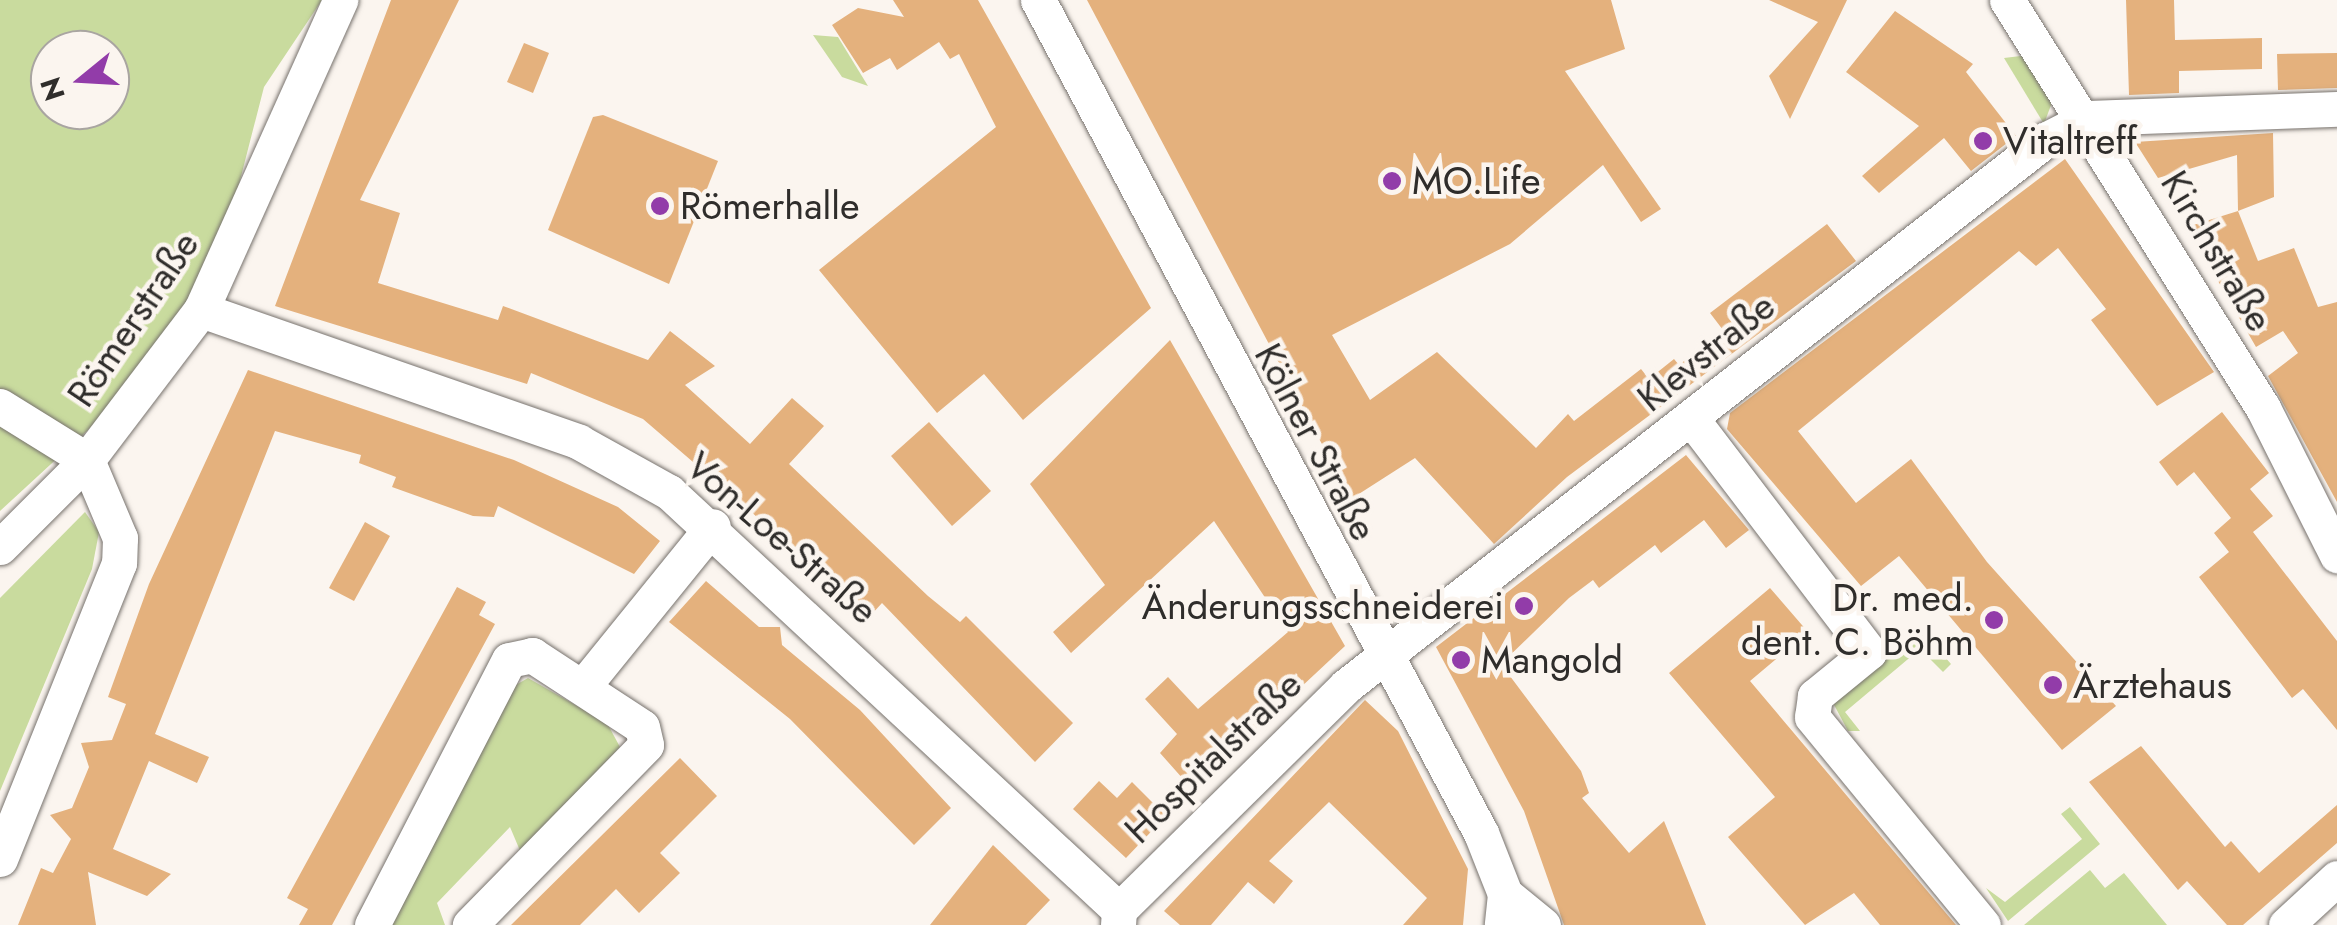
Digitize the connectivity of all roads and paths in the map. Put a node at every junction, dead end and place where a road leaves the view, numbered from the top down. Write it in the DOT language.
graph roads {
  1 [pos="340,0"];
  2 [pos="1038,0"];
  3 [pos="2006,0"];
  4 [pos="2337,109"];
  5 [pos="2088,118"];
  6 [pos="201,310"];
  7 [pos="0,406"];
  8 [pos="1694,422"];
  9 [pos="86,460"];
  10 [pos="713,526"];
  11 [pos="0,547"];
  12 [pos="2337,555"];
  13 [pos="1384,662"];
  14 [pos="586,684"];
  15 [pos="0,859"];
  16 [pos="2337,878"];
  17 [pos="1504,909"];
  18 [pos="1119,917"];
  19 [pos="372,925"];
  20 [pos="470,925"];
  21 [pos="1543,925"];
  22 [pos="1983,925"];
  23 [pos="2286,925"];
  1 -- 6 [label="street, Römerstraße"];
  2 -- 13 [label="street, Kölner Straße"];
  3 -- 5 [label="street, Kirchstraße"];
  4 -- 5 [label="street"];
  5 -- 8 [label="street, Klevstraße"];
  5 -- 12 [label="street, Kirchstraße"];
  6 -- 9 [label="street, Römerstraße"];
  6 -- 10 [label="street, Von-Loe-Straße"];
  7 -- 9 [label="street"];
  8 -- 13 [label="street, Klevstraße"];
  8 -- 22 [label="street"];
  9 -- 11 [label="street, Römerstraße"];
  9 -- 15 [label="street"];
  10 -- 14 [label="street"];
  10 -- 18 [label="street, Von-Loe-Straße"];
  13 -- 17 [label="street, Kölner Straße"];
  13 -- 18 [label="street, Hospitalstraße"];
  14 -- 19 [label="street"];
  14 -- 20 [label="street"];
  16 -- 23 [label="street"];
  17 -- 21 [label="street"];
}
